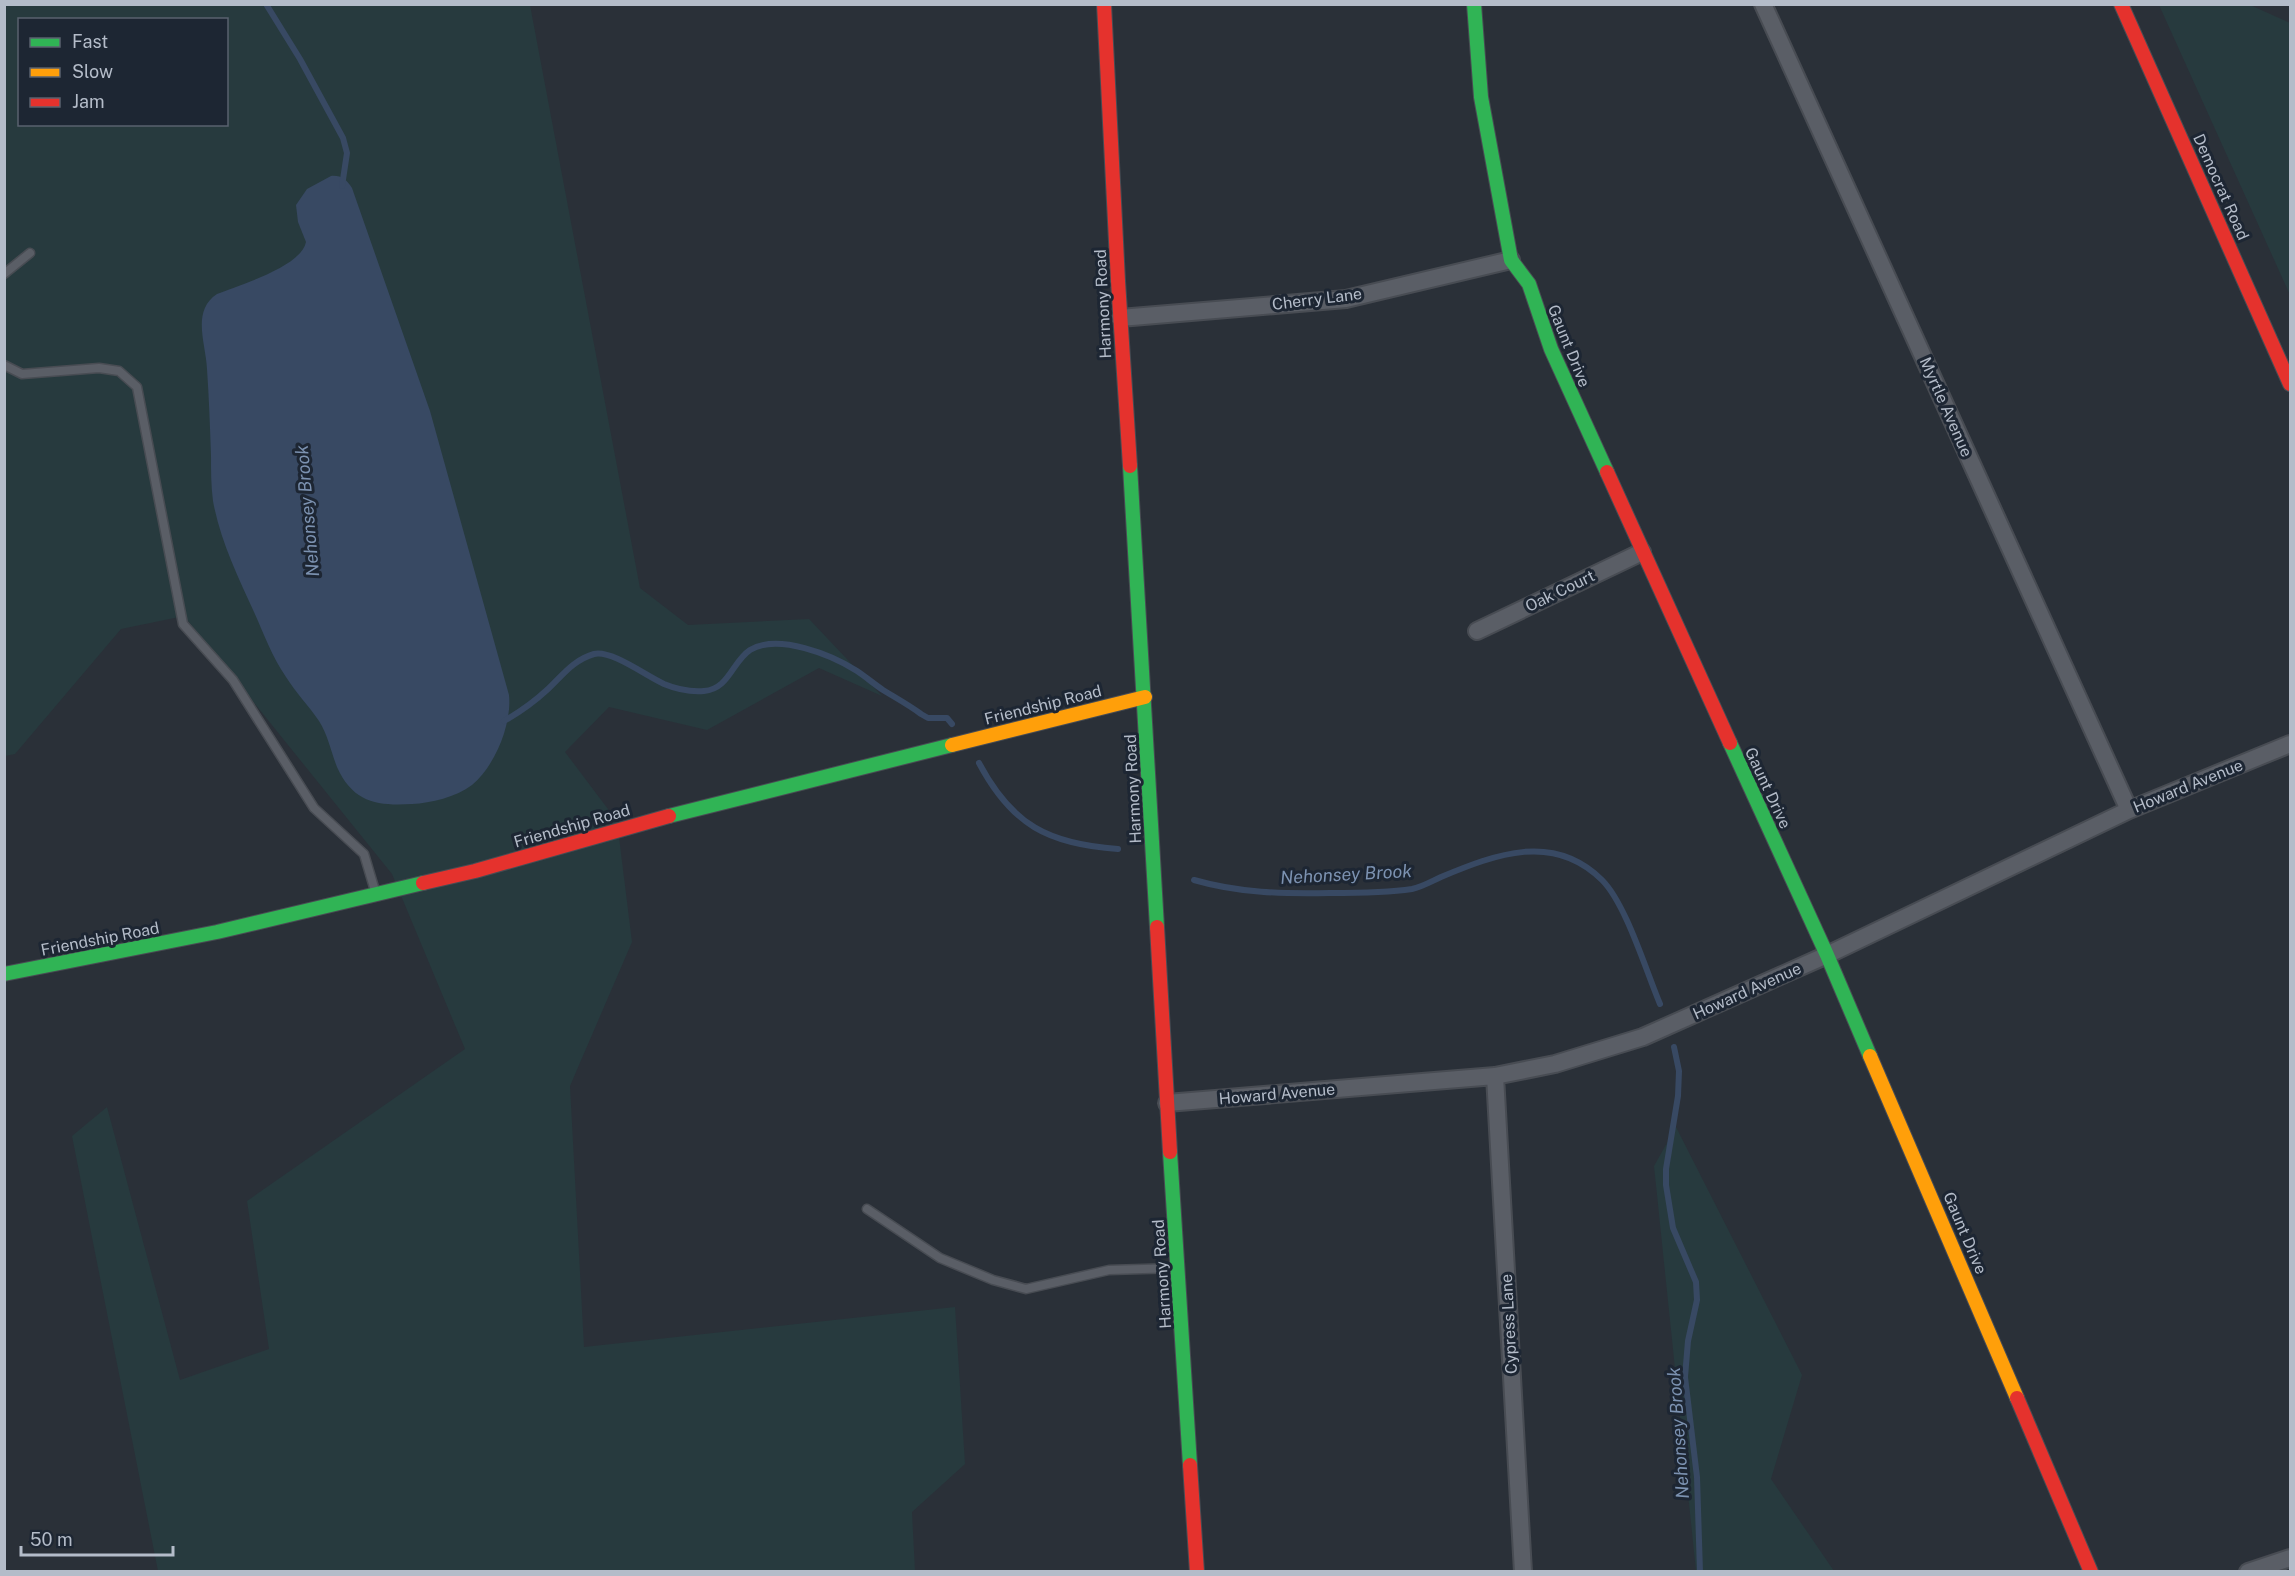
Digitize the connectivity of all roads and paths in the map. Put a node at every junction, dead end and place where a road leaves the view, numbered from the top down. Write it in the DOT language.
graph roads {
  1 [pos="1104,4"];
  2 [pos="1474,4"];
  3 [pos="1763,4"];
  4 [pos="2121,4"];
  5 [pos="30,253"];
  6 [pos="1511,260"];
  7 [pos="4,274"];
  8 [pos="1120,318"];
  9 [pos="4,365"];
  10 [pos="2290,384"];
  11 [pos="1642,552"];
  12 [pos="1477,631"];
  13 [pos="1145,697"];
  14 [pos="2290,744"];
  15 [pos="2129,810"];
  16 [pos="376,894"];
  17 [pos="1827,955"];
  18 [pos="4,974"];
  19 [pos="1495,1076"];
  20 [pos="1167,1103"];
  21 [pos="867,1209"];
  22 [pos="1178,1268"];
  23 [pos="2290,1557"];
  24 [pos="1197,1572"];
  25 [pos="1523,1572"];
  26 [pos="2091,1572"];
  27 [pos="2248,1572"];
  1 -- 8 [label="street, Harmony Road"];
  2 -- 6 [label="street, Gaunt Drive"];
  3 -- 15 [label="street, Myrtle Avenue"];
  4 -- 10 [label="street, Democrat Road"];
  5 -- 7 [label="lane"];
  6 -- 8 [label="street, Cherry Lane"];
  6 -- 11 [label="street, Gaunt Drive"];
  8 -- 13 [label="street, Harmony Road"];
  9 -- 16 [label="lane"];
  11 -- 12 [label="street, Oak Court"];
  11 -- 17 [label="street, Gaunt Drive"];
  13 -- 16 [label="street, Friendship Road"];
  13 -- 20 [label="street, Harmony Road"];
  14 -- 15 [label="street, Howard Avenue"];
  15 -- 17 [label="street, Howard Avenue"];
  16 -- 18 [label="street, Friendship Road"];
  17 -- 19 [label="street, Howard Avenue"];
  17 -- 26 [label="street, Gaunt Drive"];
  19 -- 20 [label="street, Howard Avenue"];
  19 -- 25 [label="street, Cypress Lane"];
  20 -- 22 [label="street, Harmony Road"];
  21 -- 22 [label="lane"];
  22 -- 24 [label="street, Harmony Road"];
  23 -- 27 [label="street"];
}
